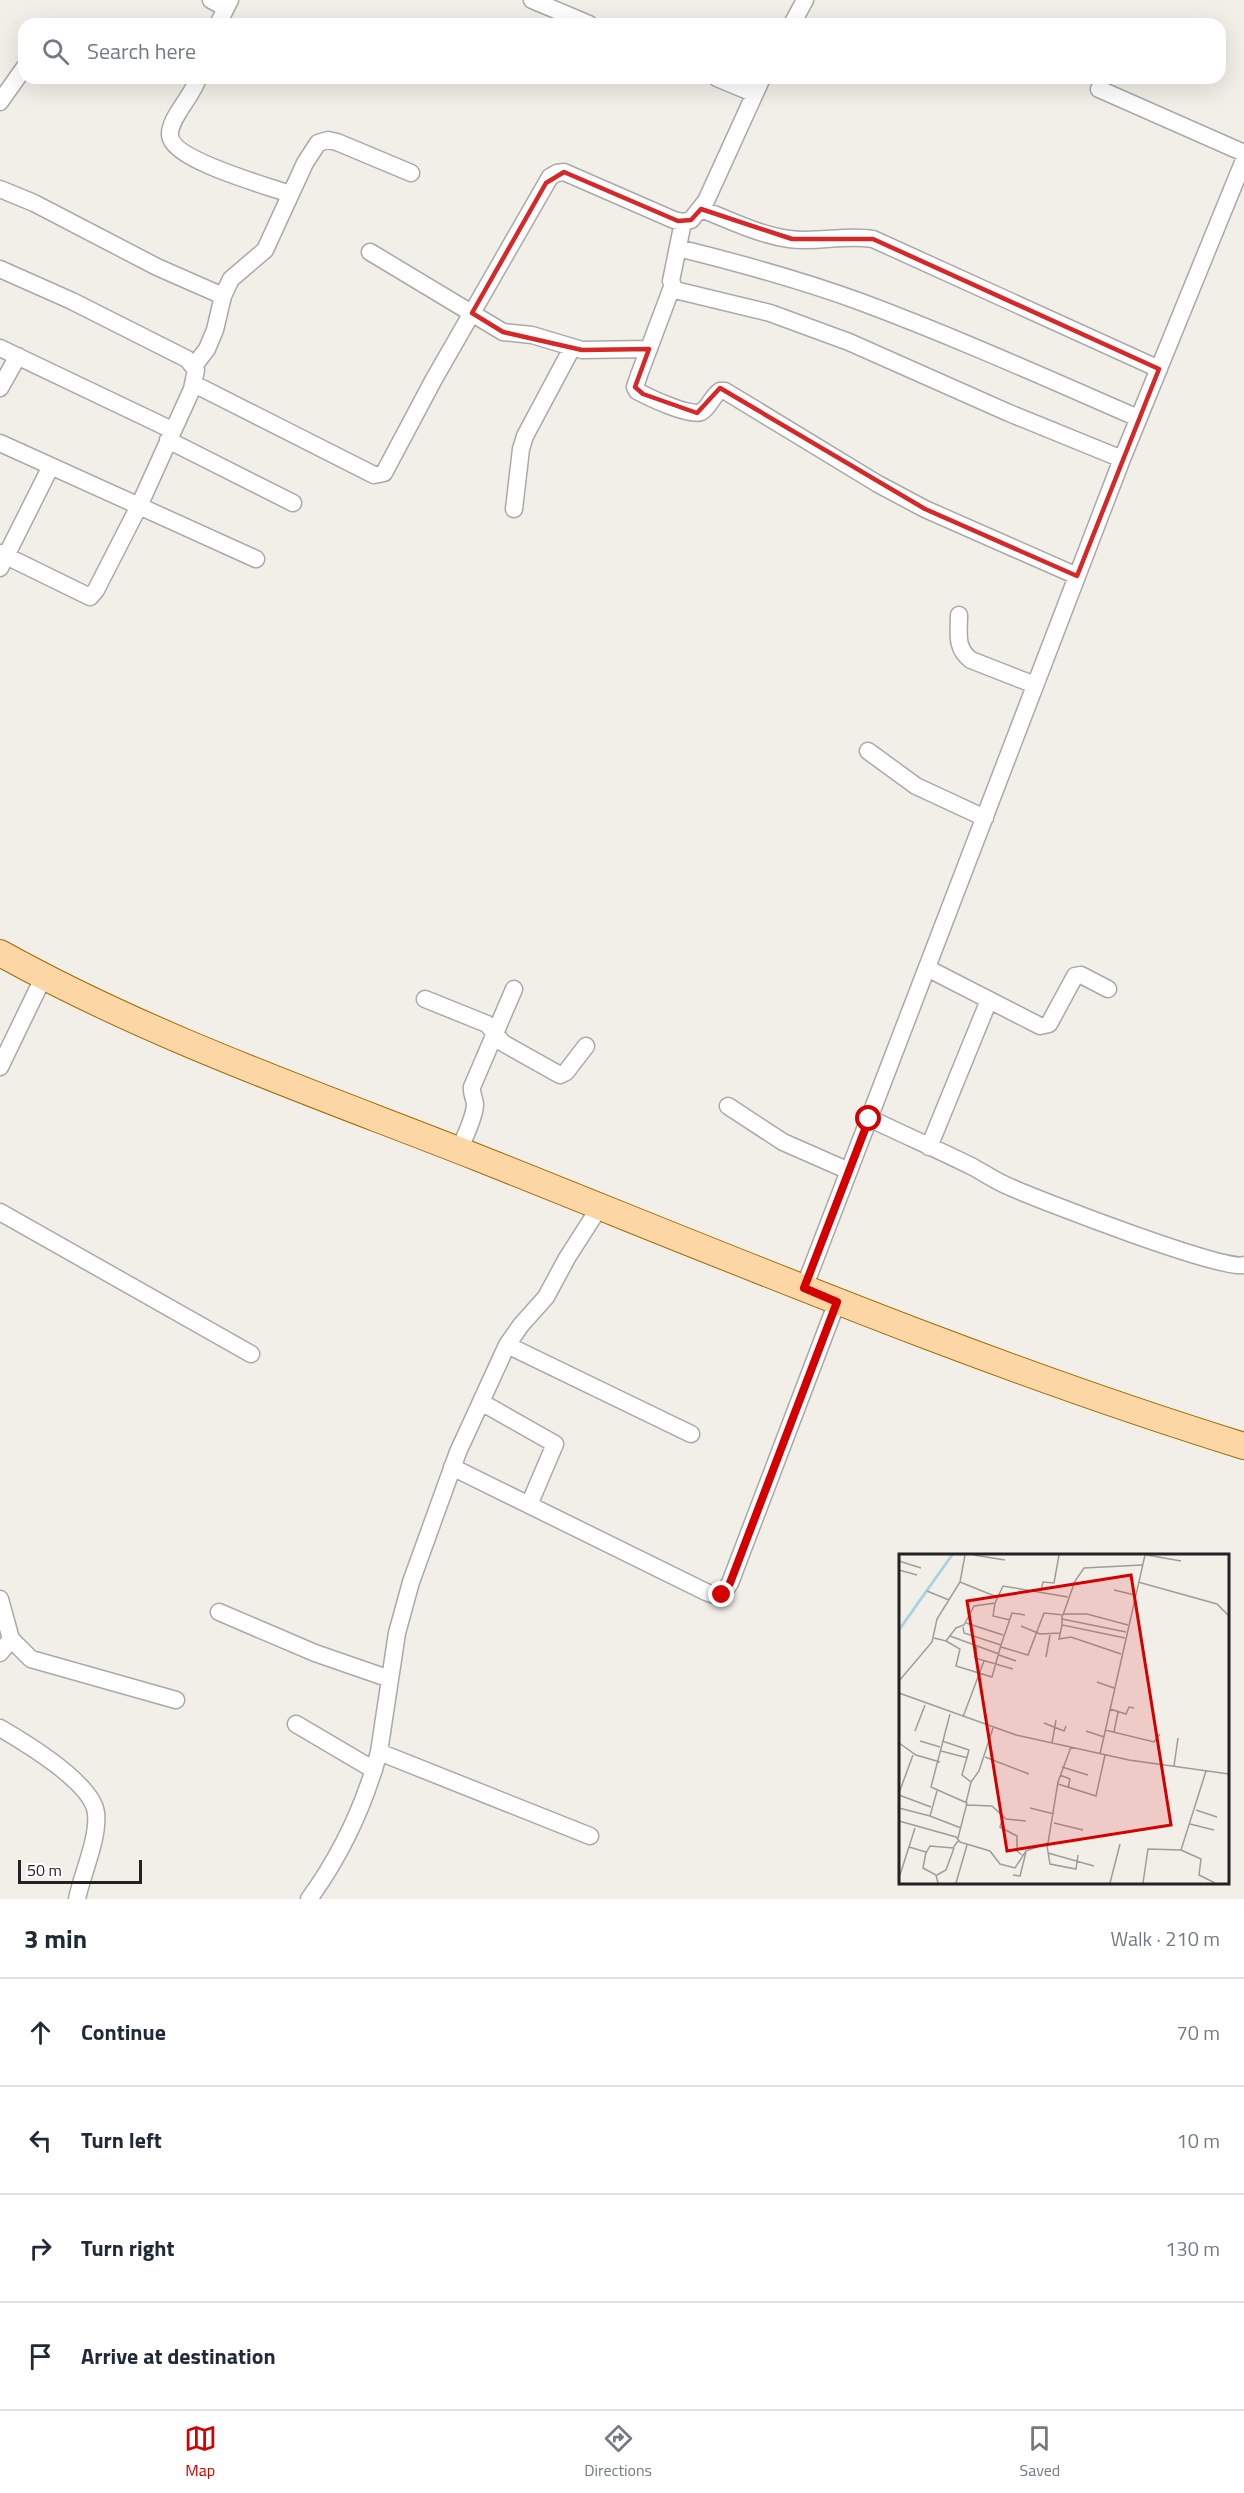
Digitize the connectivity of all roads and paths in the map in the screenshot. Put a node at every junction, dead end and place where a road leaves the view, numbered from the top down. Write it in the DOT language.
graph roads {
  1 [pos="532,0"];
  2 [pos="805,0"];
  3 [pos="222,3"];
  4 [pos="563,6"];
  5 [pos="219,18"];
  6 [pos="580,18"];
  7 [pos="795,18"];
  8 [pos="18,76"];
  9 [pos="197,84"];
  10 [pos="731,84"];
  11 [pos="758,84"];
  12 [pos="1099,89"];
  13 [pos="753,93"];
  14 [pos="0,102"];
  15 [pos="1244,153"];
  16 [pos="1244,160"];
  17 [pos="411,173"];
  18 [pos="0,189"];
  19 [pos="291,194"];
  20 [pos="701,209"];
  21 [pos="683,222"];
  22 [pos="678,248"];
  23 [pos="370,252"];
  24 [pos="0,269"];
  25 [pos="672,287"];
  26 [pos="223,296"];
  27 [pos="472,313"];
  28 [pos="0,348"];
  29 [pos="572,348"];
  30 [pos="649,349"];
  31 [pos="18,356"];
  32 [pos="194,366"];
  33 [pos="1159,369"];
  34 [pos="194,384"];
  35 [pos="0,387"];
  36 [pos="1138,418"];
  37 [pos="170,435"];
  38 [pos="0,443"];
  39 [pos="1122,459"];
  40 [pos="51,466"];
  41 [pos="292,503"];
  42 [pos="139,506"];
  43 [pos="514,509"];
  44 [pos="2,559"];
  45 [pos="256,559"];
  46 [pos="1077,576"];
  47 [pos="959,615"];
  48 [pos="1035,685"];
  49 [pos="868,751"];
  50 [pos="985,818"];
  51 [pos="0,953"];
  52 [pos="927,968"];
  53 [pos="44,976"];
  54 [pos="514,989"];
  55 [pos="1108,989"];
  56 [pos="425,999"];
  57 [pos="989,1000"];
  58 [pos="494,1032"];
  59 [pos="586,1046"];
  60 [pos="0,1067"];
  61 [pos="728,1106"];
  62 [pos="869,1119"];
  63 [pos="929,1147"];
  64 [pos="459,1151"];
  65 [pos="849,1171"];
  66 [pos="599,1208"];
  67 [pos="0,1212"];
  68 [pos="1244,1265"];
  69 [pos="804,1288"];
  70 [pos="837,1302"];
  71 [pos="507,1345"];
  72 [pos="251,1354"];
  73 [pos="481,1402"];
  74 [pos="691,1434"];
  75 [pos="1244,1446"];
  76 [pos="453,1467"];
  77 [pos="529,1505"];
  78 [pos="0,1599"];
  79 [pos="219,1612"];
  80 [pos="11,1638"];
  81 [pos="0,1653"];
  82 [pos="390,1678"];
  83 [pos="176,1700"];
  84 [pos="296,1724"];
  85 [pos="0,1728"];
  86 [pos="379,1752"];
  87 [pos="374,1770"];
  88 [pos="590,1836"];
  89 [pos="77,1899"];
  90 [pos="309,1899"];
  1 -- 4 [label="street"];
  2 -- 7 [label="street"];
  3 -- 5 [label="street"];
  4 -- 6 [label="street"];
  8 -- 14 [label="street"];
  9 -- 19 [label="street"];
  10 -- 13 [label="street"];
  11 -- 13 [label="street"];
  12 -- 15 [label="street"];
  13 -- 20 [label="street"];
  16 -- 33 [label="street"];
  17 -- 19 [label="street"];
  18 -- 26 [label="street"];
  19 -- 26 [label="street"];
  20 -- 21 [label="street"];
  20 -- 33 [label="street"];
  21 -- 22 [label="street"];
  21 -- 27 [label="street"];
  22 -- 25 [label="street"];
  22 -- 36 [label="street"];
  23 -- 27 [label="street"];
  24 -- 32 [label="street"];
  25 -- 30 [label="street"];
  25 -- 39 [label="street"];
  26 -- 32 [label="street"];
  27 -- 29 [label="street"];
  27 -- 34 [label="street"];
  28 -- 31 [label="street"];
  29 -- 30 [label="street"];
  29 -- 43 [label="street"];
  30 -- 46 [label="street"];
  31 -- 35 [label="street"];
  31 -- 37 [label="street"];
  32 -- 34 [label="street"];
  33 -- 36 [label="street"];
  34 -- 37 [label="street"];
  36 -- 39 [label="street"];
  37 -- 41 [label="street"];
  37 -- 42 [label="street"];
  38 -- 40 [label="street"];
  39 -- 46 [label="street"];
  40 -- 42 [label="street"];
  40 -- 44 [label="street"];
  42 -- 44 [label="street"];
  42 -- 45 [label="street"];
  46 -- 48 [label="street"];
  47 -- 48 [label="street"];
  48 -- 50 [label="street"];
  49 -- 50 [label="street"];
  50 -- 52 [label="street"];
  51 -- 53 [label="main road"];
  52 -- 57 [label="street"];
  52 -- 62 [label="street"];
  53 -- 60 [label="street"];
  53 -- 64 [label="main road"];
  54 -- 58 [label="street"];
  55 -- 57 [label="street"];
  56 -- 58 [label="street"];
  57 -- 63 [label="street"];
  58 -- 59 [label="street"];
  58 -- 64 [label="street"];
  61 -- 65 [label="street"];
  62 -- 63 [label="street"];
  62 -- 65 [label="street"];
  63 -- 68 [label="street"];
  64 -- 66 [label="main road"];
  65 -- 69 [label="street"];
  66 -- 69 [label="main road"];
  66 -- 71 [label="street"];
  67 -- 72 [label="street"];
  69 -- 70 [label="main road"];
  70 -- 75 [label="main road"];
  70 -- 77 [label="street"];
  71 -- 73 [label="street"];
  71 -- 74 [label="street"];
  73 -- 76 [label="street"];
  73 -- 77 [label="street"];
  76 -- 77 [label="street"];
  76 -- 82 [label="street"];
  78 -- 80 [label="street"];
  79 -- 82 [label="street"];
  80 -- 81 [label="street"];
  80 -- 83 [label="street"];
  82 -- 86 [label="street"];
  84 -- 87 [label="street"];
  85 -- 89 [label="street"];
  86 -- 87 [label="street"];
  86 -- 88 [label="street"];
  87 -- 90 [label="street"];
}
